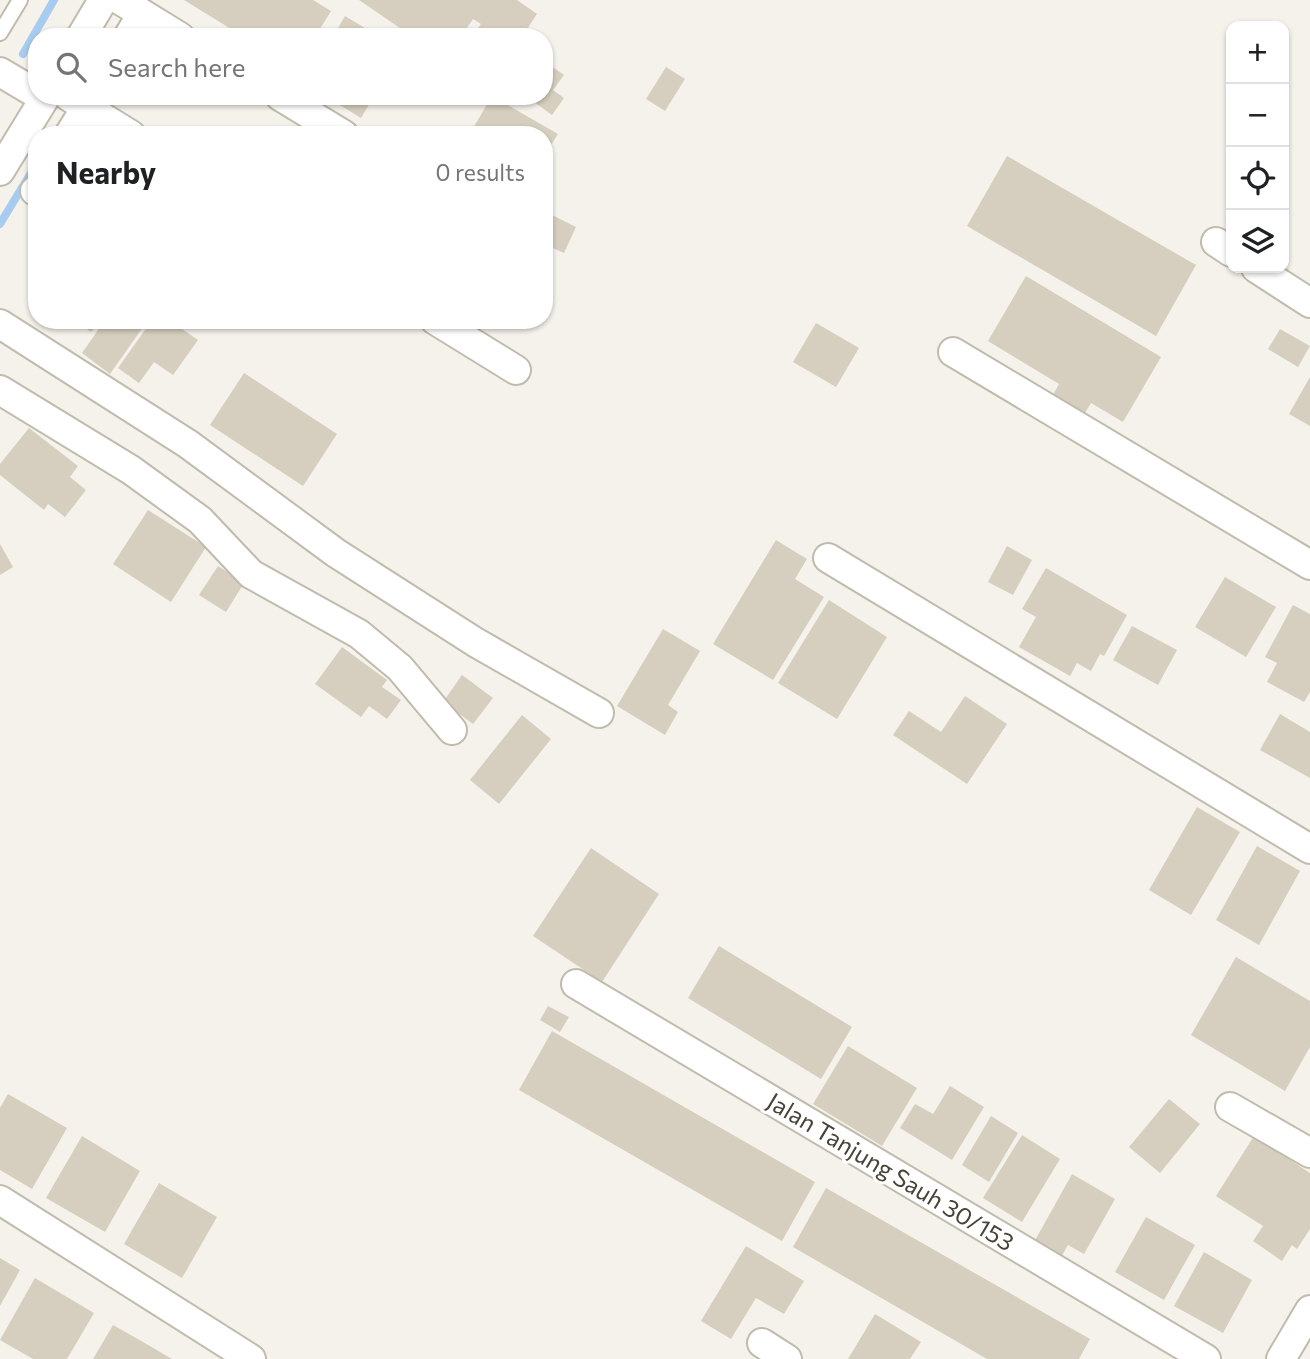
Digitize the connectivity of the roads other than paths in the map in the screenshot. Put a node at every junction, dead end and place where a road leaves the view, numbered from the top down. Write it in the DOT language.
graph roads {
  1 [pos="20,0"];
  2 [pos="103,0"];
  3 [pos="120,0"];
  4 [pos="138,26"];
  5 [pos="86,28"];
  6 [pos="0,33"];
  7 [pos="0,72"];
  8 [pos="28,84"];
  9 [pos="53,105"];
  10 [pos="61,105"];
  11 [pos="73,105"];
  12 [pos="295,105"];
  13 [pos="36,126"];
  14 [pos="67,126"];
  15 [pos="113,126"];
  16 [pos="329,126"];
  17 [pos="28,136"];
  18 [pos="0,171"];
  19 [pos="1264,273"];
  20 [pos="1310,303"];
  21 [pos="0,324"];
  22 [pos="450,329"];
  23 [pos="953,352"];
  24 [pos="516,370"];
  25 [pos="0,390"];
  26 [pos="828,558"];
  27 [pos="1310,565"];
  28 [pos="599,713"];
  29 [pos="452,730"];
  30 [pos="1310,849"];
  31 [pos="576,984"];
  32 [pos="1230,1107"];
  33 [pos="1310,1153"];
  34 [pos="0,1200"];
  35 [pos="1310,1310"];
  36 [pos="762,1343"];
  37 [pos="1170,1349"];
  38 [pos="251,1359"];
  39 [pos="787,1359"];
  40 [pos="1206,1359"];
  41 [pos="1280,1359"];
  1 -- 6 [label="lane"];
  2 -- 5 [label="street"];
  3 -- 4 [label="street"];
  7 -- 8 [label="street"];
  9 -- 13 [label="street"];
  10 -- 14 [label="street"];
  11 -- 15 [label="street"];
  12 -- 16 [label="street"];
  17 -- 18 [label="street"];
  19 -- 20 [label="street"];
  21 -- 28 [label="street"];
  22 -- 24 [label="street"];
  23 -- 27 [label="street"];
  25 -- 29 [label="street"];
  26 -- 30 [label="street"];
  31 -- 37 [label="street, Jalan Tanjung Sauh 30/153"];
  32 -- 33 [label="street"];
  34 -- 38 [label="street"];
  35 -- 41 [label="street"];
  36 -- 39 [label="street"];
  37 -- 40 [label="street, Jalan Tanjung Sauh 30/153"];
}
